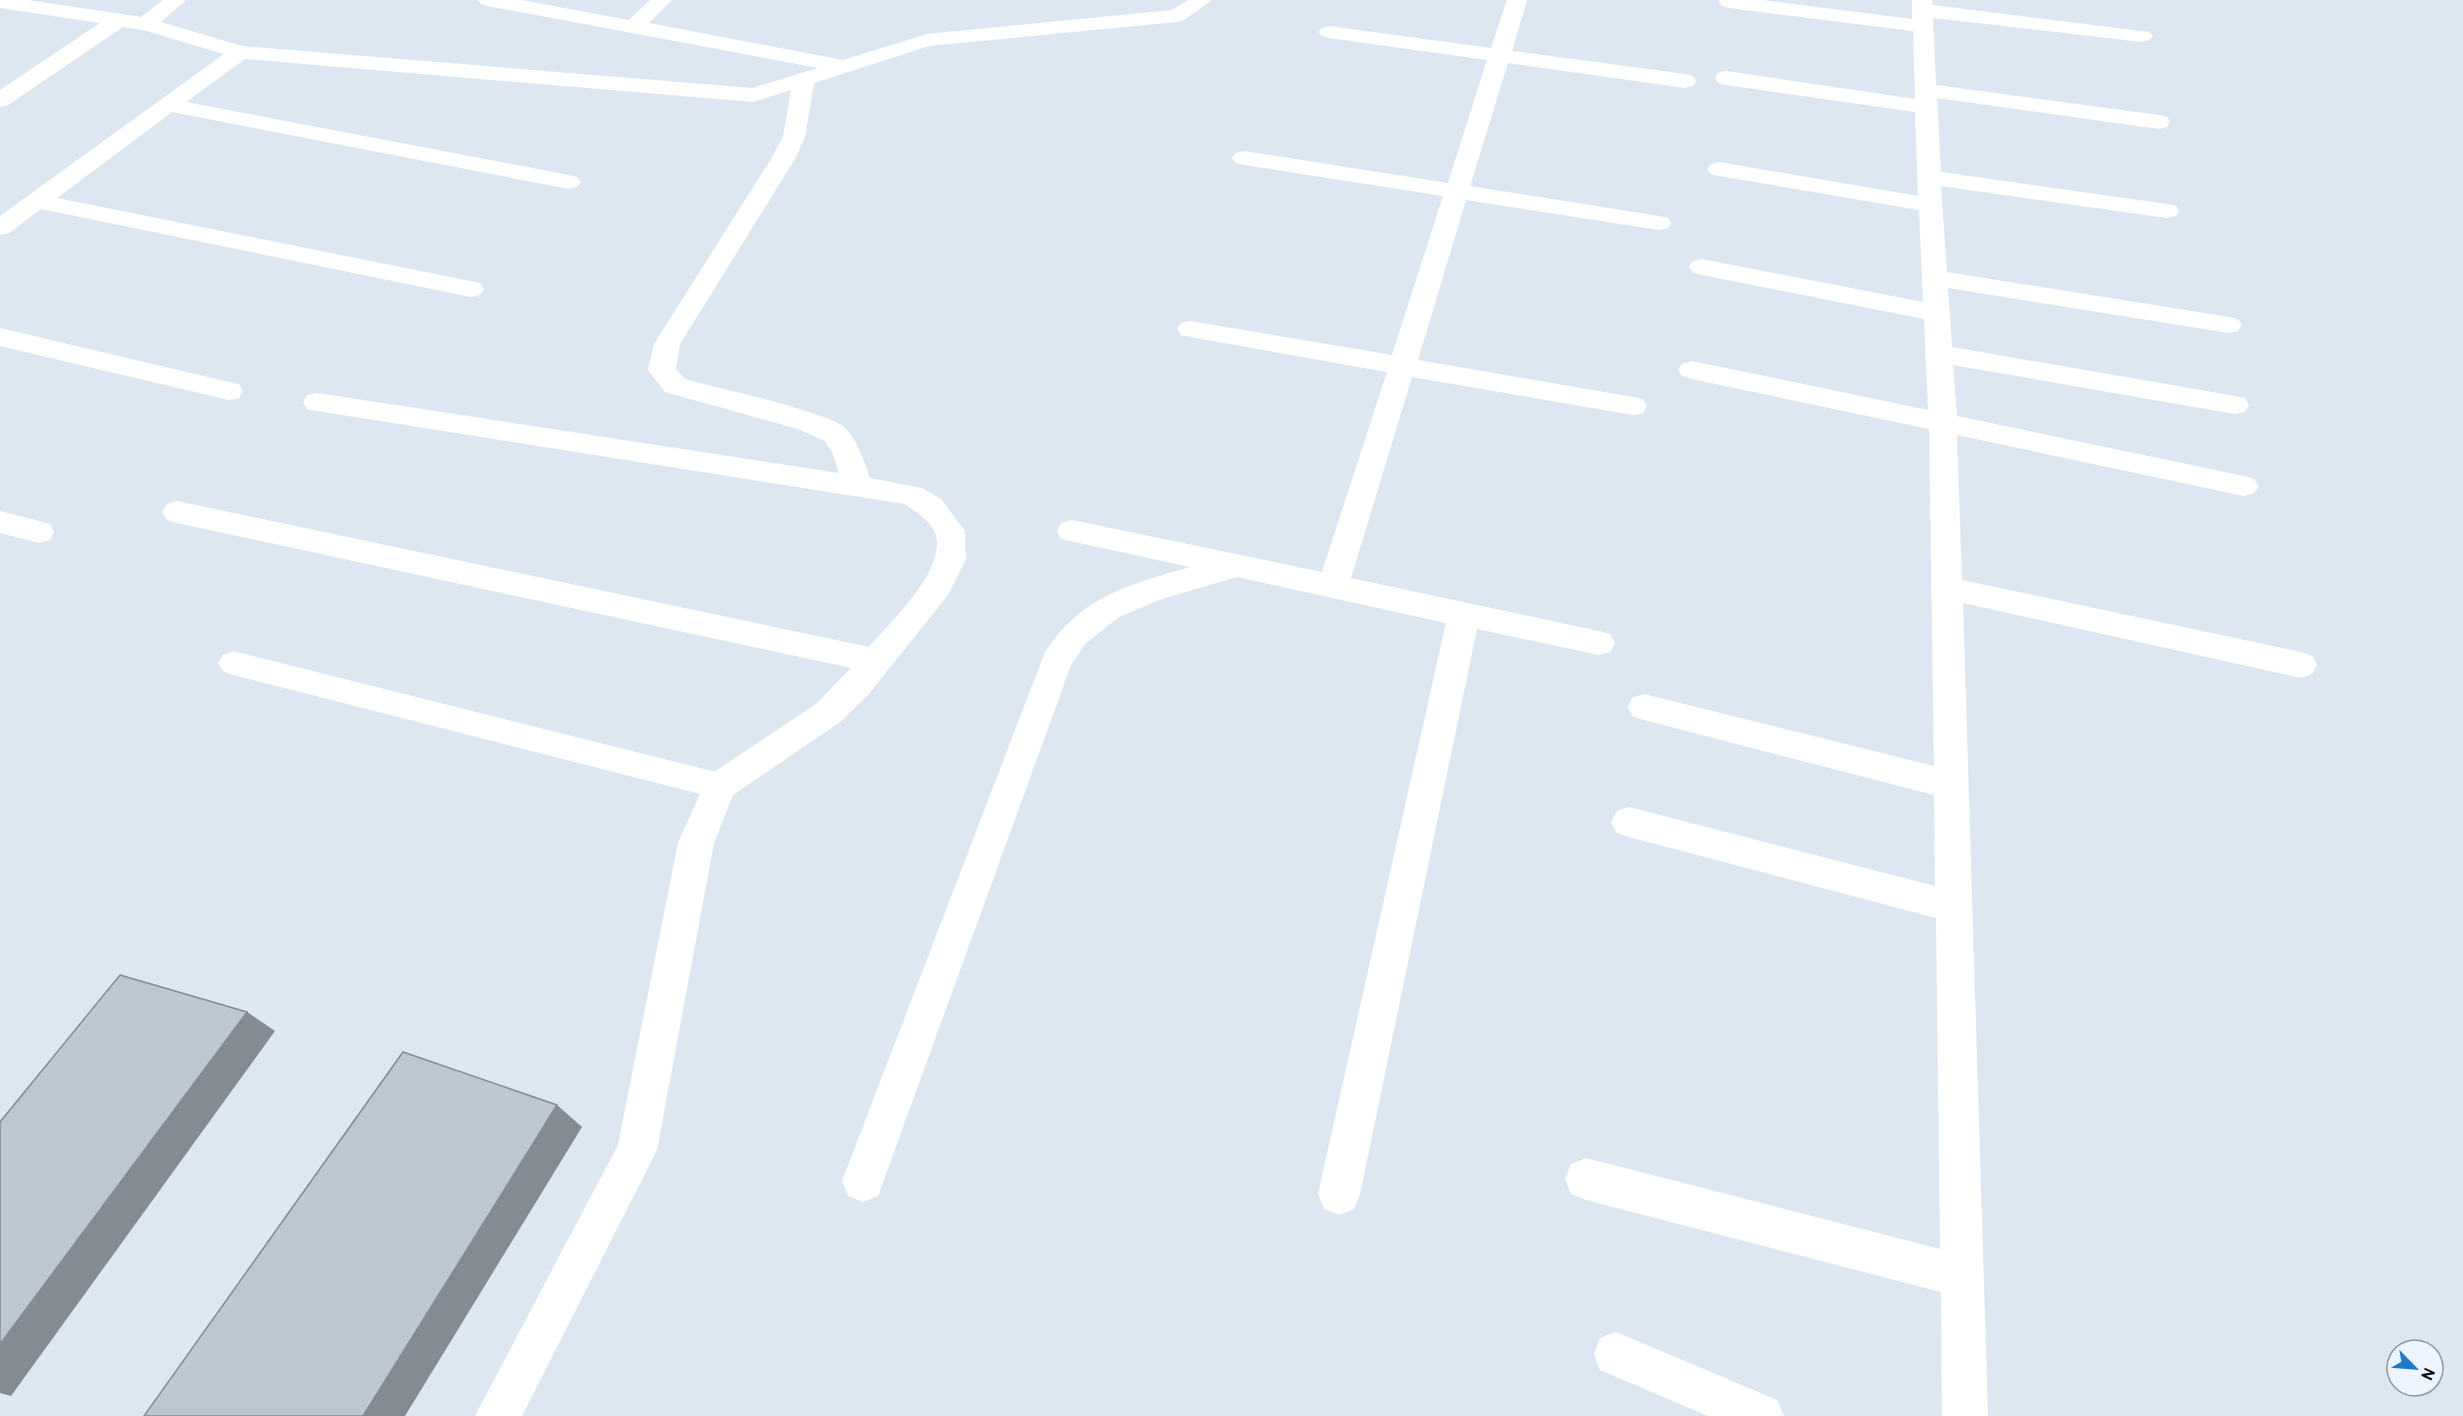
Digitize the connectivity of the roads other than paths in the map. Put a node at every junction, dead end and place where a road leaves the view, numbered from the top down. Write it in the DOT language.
graph roads {
  1 [pos="176,0"];
  2 [pos="489,0"];
  3 [pos="662,0"];
  4 [pos="1202,0"];
  5 [pos="1516,0"];
  6 [pos="0,1"];
  7 [pos="1729,2"];
  8 [pos="1922,12"];
  9 [pos="119,20"];
  10 [pos="145,24"];
  11 [pos="633,27"];
  12 [pos="1329,32"];
  13 [pos="2142,36"];
  14 [pos="240,52"];
  15 [pos="1499,56"];
  16 [pos="844,66"];
  17 [pos="804,78"];
  18 [pos="1726,78"];
  19 [pos="1685,81"];
  20 [pos="1925,98"];
  21 [pos="0,100"];
  22 [pos="168,105"];
  23 [pos="2159,122"];
  24 [pos="1244,158"];
  25 [pos="1719,169"];
  26 [pos="569,182"];
  27 [pos="1930,191"];
  28 [pos="1457,192"];
  29 [pos="37,201"];
  30 [pos="2168,211"];
  31 [pos="1659,223"];
  32 [pos="0,228"];
  33 [pos="1702,267"];
  34 [pos="1934,278"];
  35 [pos="471,289"];
  36 [pos="1936,313"];
  37 [pos="2229,325"];
  38 [pos="1190,329"];
  39 [pos="0,337"];
  40 [pos="1939,354"];
  41 [pos="1402,366"];
  42 [pos="1692,370"];
  43 [pos="229,391"];
  44 [pos="317,402"];
  45 [pos="2235,405"];
  46 [pos="1633,406"];
  47 [pos="1943,423"];
  48 [pos="858,486"];
  49 [pos="2244,486"];
  50 [pos="177,512"];
  51 [pos="0,522"];
  52 [pos="1072,531"];
  53 [pos="39,532"];
  54 [pos="1237,566"];
  55 [pos="1333,586"];
  56 [pos="1946,588"];
  57 [pos="1464,614"];
  58 [pos="1599,643"];
  59 [pos="876,661"];
  60 [pos="233,663"];
  61 [pos="2301,665"];
  62 [pos="1644,707"];
  63 [pos="1951,785"];
  64 [pos="720,786"];
  65 [pos="1629,822"];
  66 [pos="1954,907"];
  67 [pos="1586,1179"];
  68 [pos="863,1181"];
  69 [pos="1339,1194"];
  70 [pos="1962,1276"];
  71 [pos="1616,1354"];
  72 [pos="498,1416"];
  73 [pos="1761,1416"];
  74 [pos="1965,1416"];
  1 -- 10 [label="street"];
  2 -- 11 [label="street"];
  3 -- 11 [label="street"];
  4 -- 16 [label="street"];
  5 -- 15 [label="street"];
  6 -- 9 [label="street"];
  7 -- 8 [label="street"];
  8 -- 13 [label="street"];
  8 -- 20 [label="street"];
  9 -- 10 [label="street"];
  9 -- 21 [label="street"];
  10 -- 14 [label="street"];
  11 -- 16 [label="street"];
  12 -- 15 [label="street"];
  14 -- 17 [label="street"];
  14 -- 22 [label="street"];
  15 -- 19 [label="street"];
  15 -- 28 [label="street"];
  16 -- 17 [label="street"];
  17 -- 48 [label="street"];
  18 -- 20 [label="street"];
  20 -- 23 [label="street"];
  20 -- 27 [label="street"];
  22 -- 26 [label="street"];
  22 -- 29 [label="street"];
  24 -- 28 [label="street"];
  25 -- 27 [label="street"];
  27 -- 30 [label="street"];
  27 -- 34 [label="street"];
  28 -- 31 [label="street"];
  28 -- 41 [label="street"];
  29 -- 32 [label="street"];
  29 -- 35 [label="street"];
  33 -- 36 [label="street"];
  34 -- 36 [label="street"];
  34 -- 37 [label="street"];
  36 -- 40 [label="street"];
  38 -- 41 [label="street"];
  39 -- 43 [label="street"];
  40 -- 45 [label="street"];
  40 -- 47 [label="street"];
  41 -- 46 [label="street"];
  41 -- 55 [label="street"];
  42 -- 47 [label="street"];
  44 -- 48 [label="street"];
  47 -- 49 [label="street"];
  47 -- 56 [label="street"];
  48 -- 59 [label="street"];
  50 -- 59 [label="street"];
  51 -- 53 [label="street"];
  52 -- 54 [label="street"];
  54 -- 55 [label="street"];
  54 -- 68 [label="street"];
  55 -- 57 [label="street"];
  56 -- 61 [label="street"];
  56 -- 63 [label="street"];
  57 -- 58 [label="street"];
  57 -- 69 [label="street"];
  59 -- 64 [label="street"];
  60 -- 64 [label="lane"];
  62 -- 63 [label="street"];
  63 -- 66 [label="street"];
  64 -- 72 [label="street"];
  65 -- 66 [label="street"];
  66 -- 70 [label="street"];
  67 -- 70 [label="street"];
  70 -- 74 [label="street"];
  71 -- 73 [label="street"];
}
